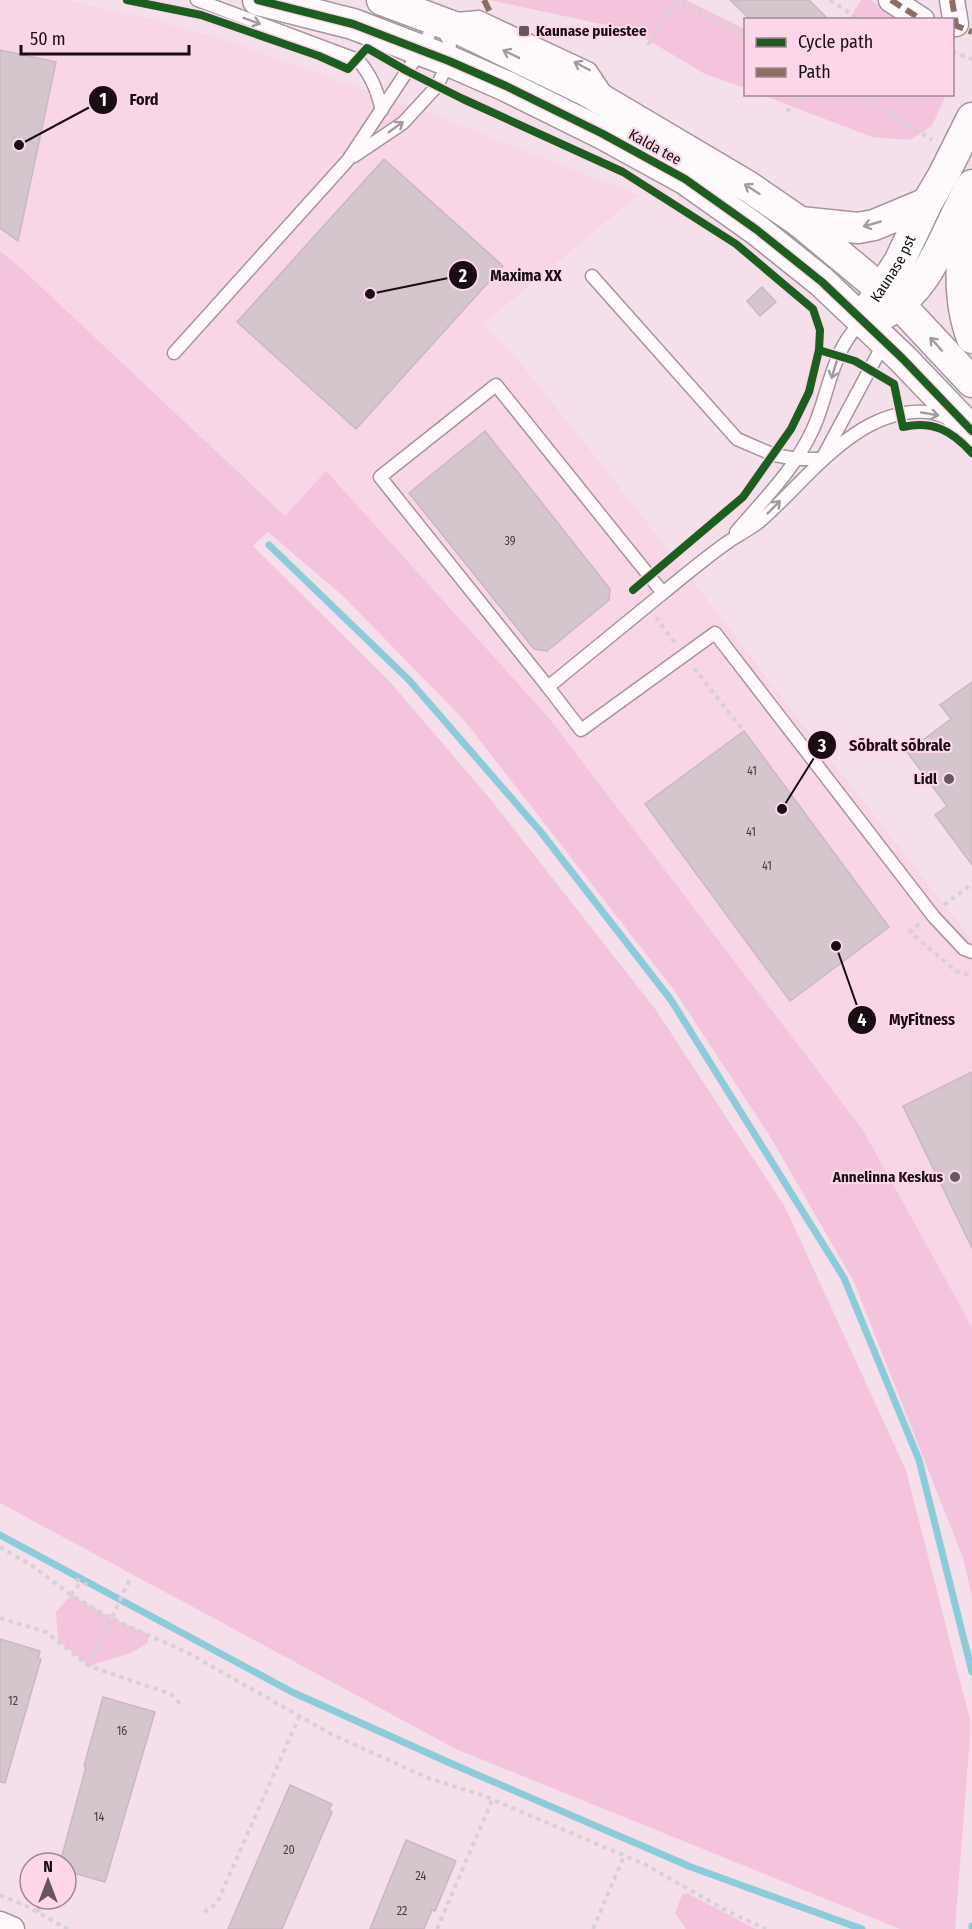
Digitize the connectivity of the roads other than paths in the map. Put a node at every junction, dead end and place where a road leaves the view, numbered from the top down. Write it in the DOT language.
graph roads {
  1 [pos="197,0"];
  2 [pos="258,0"];
  3 [pos="382,0"];
  4 [pos="891,0"];
  5 [pos="952,0"];
  6 [pos="919,18"];
  7 [pos="436,21"];
  8 [pos="960,27"];
  9 [pos="421,50"];
  10 [pos="450,61"];
  11 [pos="382,110"];
  12 [pos="972,118"];
  13 [pos="348,160"];
  14 [pos="972,185"];
  15 [pos="972,194"];
  16 [pos="927,203"];
  17 [pos="800,222"];
  18 [pos="592,276"];
  19 [pos="884,319"];
  20 [pos="972,338"];
  21 [pos="174,353"];
  22 [pos="972,382"];
  23 [pos="972,432"];
  24 [pos="797,459"];
  25 [pos="822,459"];
  26 [pos="727,542"];
  27 [pos="663,593"];
  28 [pos="548,687"];
  29 [pos="972,952"];
  30 [pos="0,1924"];
  31 [pos="12,1929"];
  1 -- 11 [label="lane, one-way"];
  2 -- 9 [label="street, Kalda tee"];
  3 -- 7 [label="street, Kalda tee"];
  4 -- 6 [label="street"];
  5 -- 8 [label="street"];
  7 -- 9 [label="lane"];
  7 -- 10 [label="lane"];
  17 -- 7 [label="street, Kalda tee, one-way"];
  9 -- 10 [label="street, Kalda tee"];
  9 -- 11 [label="lane"];
  13 -- 10 [label="lane, one-way"];
  10 -- 19 [label="street, Kalda tee"];
  11 -- 13 [label="lane"];
  12 -- 16 [label="street, Kaunase pst"];
  13 -- 21 [label="lane"];
  14 -- 19 [label="street, Kaunase pst"];
  15 -- 20 [label="street"];
  16 -- 17 [label="street, one-way"];
  16 -- 19 [label="street, Kaunase pst"];
  17 -- 19 [label="street, Kalda tee"];
  18 -- 24 [label="lane"];
  22 -- 19 [label="street, Kalda tee, one-way"];
  19 -- 23 [label="street, Kalda tee"];
  19 -- 24 [label="lane, one-way"];
  19 -- 25 [label="lane"];
  25 -- 23 [label="lane, one-way"];
  24 -- 25 [label="lane"];
  24 -- 26 [label="lane"];
  26 -- 25 [label="lane, one-way"];
  26 -- 27 [label="lane"];
  27 -- 28 [label="lane"];
  27 -- 28 [label="lane"];
  28 -- 29 [label="lane"];
  30 -- 31 [label="street"];
}
